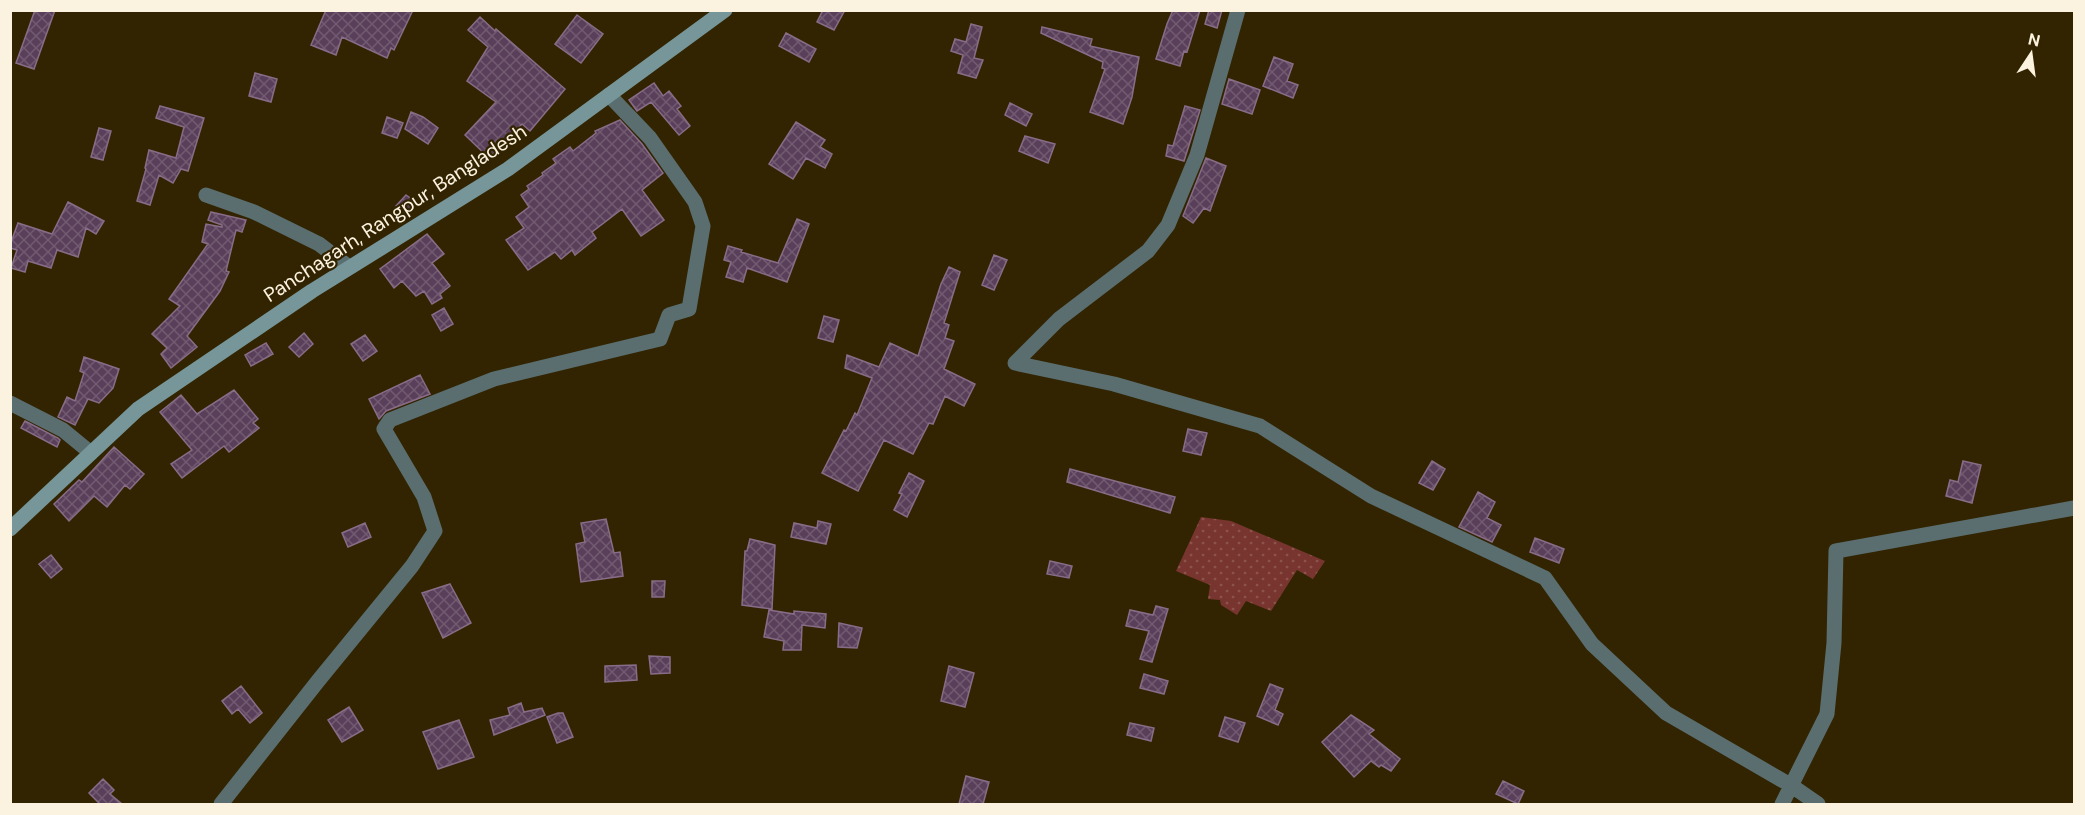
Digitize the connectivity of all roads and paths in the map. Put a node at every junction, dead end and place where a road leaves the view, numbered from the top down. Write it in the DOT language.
graph roads {
  1 [pos="725,10"];
  2 [pos="1238,10"];
  3 [pos="609,96"];
  4 [pos="206,195"];
  5 [pos="350,267"];
  6 [pos="10,403"];
  7 [pos="91,453"];
  8 [pos="2074,508"];
  9 [pos="10,529"];
  10 [pos="1792,786"];
  11 [pos="222,804"];
  12 [pos="1782,804"];
  13 [pos="1818,804"];
  1 -- 3 [label="street, Panchagarh, Rangpur, Bangladesh"];
  2 -- 10 [label="street"];
  3 -- 5 [label="street, Panchagarh, Rangpur, Bangladesh"];
  3 -- 11 [label="street"];
  4 -- 5 [label="street"];
  5 -- 7 [label="street, Panchagarh, Rangpur, Bangladesh"];
  6 -- 7 [label="street"];
  7 -- 9 [label="street, Panchagarh, Rangpur, Bangladesh"];
  8 -- 10 [label="street"];
  10 -- 12 [label="street"];
  10 -- 13 [label="street"];
}
